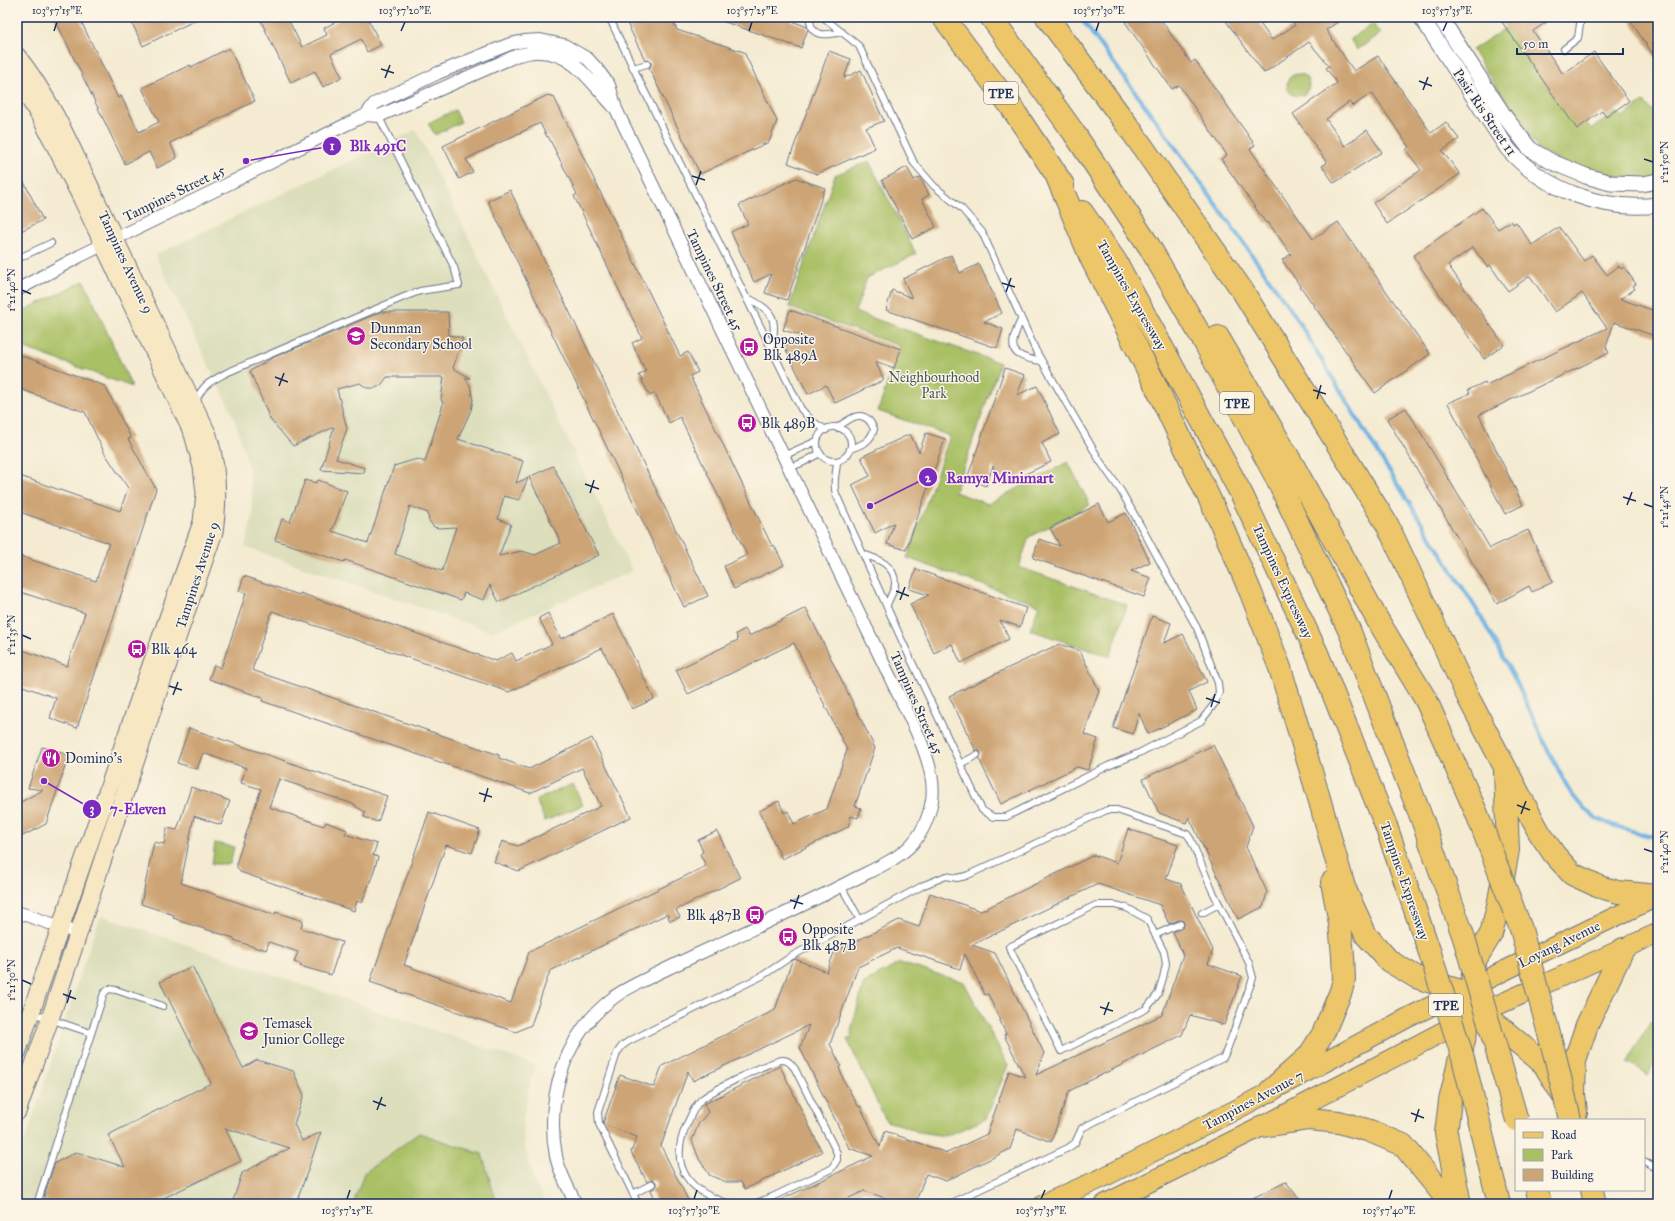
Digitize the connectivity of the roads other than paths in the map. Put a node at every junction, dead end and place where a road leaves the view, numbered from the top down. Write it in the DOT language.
graph roads {
  1 [pos="609,17"];
  2 [pos="810,17"];
  3 [pos="822,17"];
  4 [pos="944,17"];
  5 [pos="991,17"];
  6 [pos="1047,17"];
  7 [pos="1421,17"];
  8 [pos="1440,17"];
  9 [pos="1581,17"];
  10 [pos="842,32"];
  11 [pos="1564,49"];
  12 [pos="17,56"];
  13 [pos="647,64"];
  14 [pos="633,68"];
  15 [pos="17,79"];
  16 [pos="373,104"];
  17 [pos="616,109"];
  18 [pos="366,115"];
  19 [pos="379,116"];
  20 [pos="1055,172"];
  21 [pos="1658,182"];
  22 [pos="1658,205"];
  23 [pos="109,242"];
  24 [pos="51,243"];
  25 [pos="1149,246"];
  26 [pos="17,259"];
  27 [pos="17,290"];
  28 [pos="746,297"];
  29 [pos="1021,320"];
  30 [pos="771,349"];
  31 [pos="1041,361"];
  32 [pos="194,406"];
  33 [pos="837,428"];
  34 [pos="826,430"];
  35 [pos="817,441"];
  36 [pos="850,449"];
  37 [pos="820,453"];
  38 [pos="783,456"];
  39 [pos="837,461"];
  40 [pos="788,468"];
  41 [pos="863,554"];
  42 [pos="886,605"];
  43 [pos="977,755"];
  44 [pos="960,764"];
  45 [pos="1505,765"];
  46 [pos="1319,798"];
  47 [pos="841,886"];
  48 [pos="1658,896"];
  49 [pos="1220,904"];
  50 [pos="17,912"];
  51 [pos="1202,913"];
  52 [pos="860,920"];
  53 [pos="1180,924"];
  54 [pos="60,927"];
  55 [pos="78,933"];
  56 [pos="1658,933"];
  57 [pos="1155,934"];
  58 [pos="1624,949"];
  59 [pos="1466,988"];
  60 [pos="163,1006"];
  61 [pos="32,1013"];
  62 [pos="1476,1016"];
  63 [pos="50,1019"];
  64 [pos="91,1033"];
  65 [pos="17,1053"];
  66 [pos="1270,1091"];
  67 [pos="17,1112"];
  68 [pos="1517,1119"];
  69 [pos="1571,1119"];
  70 [pos="1571,1119"];
  71 [pos="1576,1119"];
  72 [pos="1262,1126"];
  73 [pos="1645,1162"];
  74 [pos="1658,1169"];
  75 [pos="652,1184"];
  76 [pos="1537,1191"];
  77 [pos="1584,1191"];
  78 [pos="1592,1191"];
  79 [pos="633,1194"];
  80 [pos="1497,1195"];
  81 [pos="37,1204"];
  82 [pos="576,1204"];
  83 [pos="638,1204"];
  84 [pos="731,1204"];
  85 [pos="754,1204"];
  86 [pos="949,1204"];
  87 [pos="1044,1204"];
  88 [pos="1105,1204"];
  89 [pos="1447,1204"];
  90 [pos="1460,1204"];
  91 [pos="1540,1204"];
  92 [pos="1586,1204"];
  93 [pos="1595,1204"];
  1 -- 14 [label="lane"];
  2 -- 10 [label="lane"];
  3 -- 10 [label="lane"];
  4 -- 20 [label="highway, Tampines Expressway / TPE"];
  5 -- 25 [label="highway, TPE"];
  6 -- 45 [label="highway"];
  7 -- 22 [label="street, Pasir Ris Street 11"];
  8 -- 21 [label="street, Pasir Ris Street 11"];
  9 -- 11 [label="lane"];
  10 -- 29 [label="lane"];
  12 -- 23 [label="main road, Tampines Avenue 9"];
  13 -- 14 [label="lane"];
  14 -- 28 [label="lane"];
  15 -- 23 [label="main road, Tampines Avenue 9"];
  16 -- 17 [label="street, Tampines Street 45"];
  16 -- 18 [label="street"];
  16 -- 19 [label="lane"];
  17 -- 19 [label="street, Tampines Street 45"];
  17 -- 38 [label="street, Tampines Street 45"];
  18 -- 19 [label="street, Tampines Street 45"];
  18 -- 23 [label="street, Tampines Street 45"];
  19 -- 32 [label="lane"];
  20 -- 46 [label="highway"];
  20 -- 80 [label="highway, Tampines Expressway / TPE, bridge"];
  23 -- 27 [label="street, Tampines Street 45"];
  23 -- 32 [label="main road, Tampines Avenue 9"];
  23 -- 54 [label="main road, Tampines Avenue 9"];
  24 -- 26 [label="lane"];
  25 -- 68 [label="highway, TPE, bridge"];
  25 -- 69 [label="highway, bridge"];
  28 -- 30 [label="lane"];
  28 -- 30 [label="lane"];
  29 -- 31 [label="lane"];
  29 -- 31 [label="lane"];
  30 -- 34 [label="lane"];
  31 -- 44 [label="lane"];
  32 -- 55 [label="main road, Tampines Avenue 9"];
  33 -- 34 [label="lane"];
  33 -- 36 [label="lane"];
  33 -- 36 [label="lane"];
  34 -- 35 [label="lane"];
  35 -- 37 [label="lane"];
  35 -- 38 [label="lane"];
  36 -- 39 [label="lane"];
  37 -- 39 [label="lane"];
  37 -- 40 [label="lane"];
  38 -- 40 [label="street, Tampines Street 45"];
  39 -- 41 [label="lane"];
  40 -- 47 [label="street, Tampines Street 45"];
  41 -- 42 [label="lane"];
  41 -- 42 [label="lane"];
  42 -- 44 [label="lane"];
  43 -- 44 [label="lane"];
  45 -- 48 [label="highway"];
  45 -- 59 [label="highway"];
  46 -- 59 [label="highway"];
  46 -- 66 [label="highway"];
  47 -- 52 [label="lane"];
  47 -- 82 [label="street, Tampines Street 45"];
  48 -- 59 [label="main road, Loyang Avenue"];
  49 -- 51 [label="lane"];
  49 -- 52 [label="lane"];
  49 -- 86 [label="lane"];
  50 -- 54 [label="street"];
  52 -- 79 [label="lane"];
  53 -- 57 [label="lane"];
  54 -- 55 [label="street"];
  54 -- 61 [label="main road, Tampines Avenue 9"];
  55 -- 63 [label="main road, Tampines Avenue 9"];
  56 -- 58 [label="main road"];
  57 -- 57 [label="lane"];
  58 -- 62 [label="main road"];
  58 -- 71 [label="highway"];
  59 -- 62 [label="highway"];
  59 -- 66 [label="main road, Tampines Avenue 7"];
  60 -- 64 [label="lane"];
  61 -- 63 [label="lane"];
  61 -- 65 [label="main road, Tampines Avenue 9"];
  62 -- 70 [label="highway"];
  62 -- 72 [label="main road, Tampines Avenue 7"];
  62 -- 90 [label="highway"];
  63 -- 64 [label="lane"];
  63 -- 67 [label="main road, Tampines Avenue 9"];
  64 -- 81 [label="lane"];
  66 -- 87 [label="main road, Tampines Avenue 7"];
  72 -- 88 [label="main road, Tampines Avenue 7"];
  72 -- 89 [label="highway"];
  73 -- 74 [label="lane"];
  75 -- 79 [label="lane"];
  76 -- 91 [label="highway"];
  77 -- 92 [label="highway"];
  78 -- 93 [label="highway"];
  79 -- 83 [label="lane"];
  84 -- 85 [label="lane"];
}
